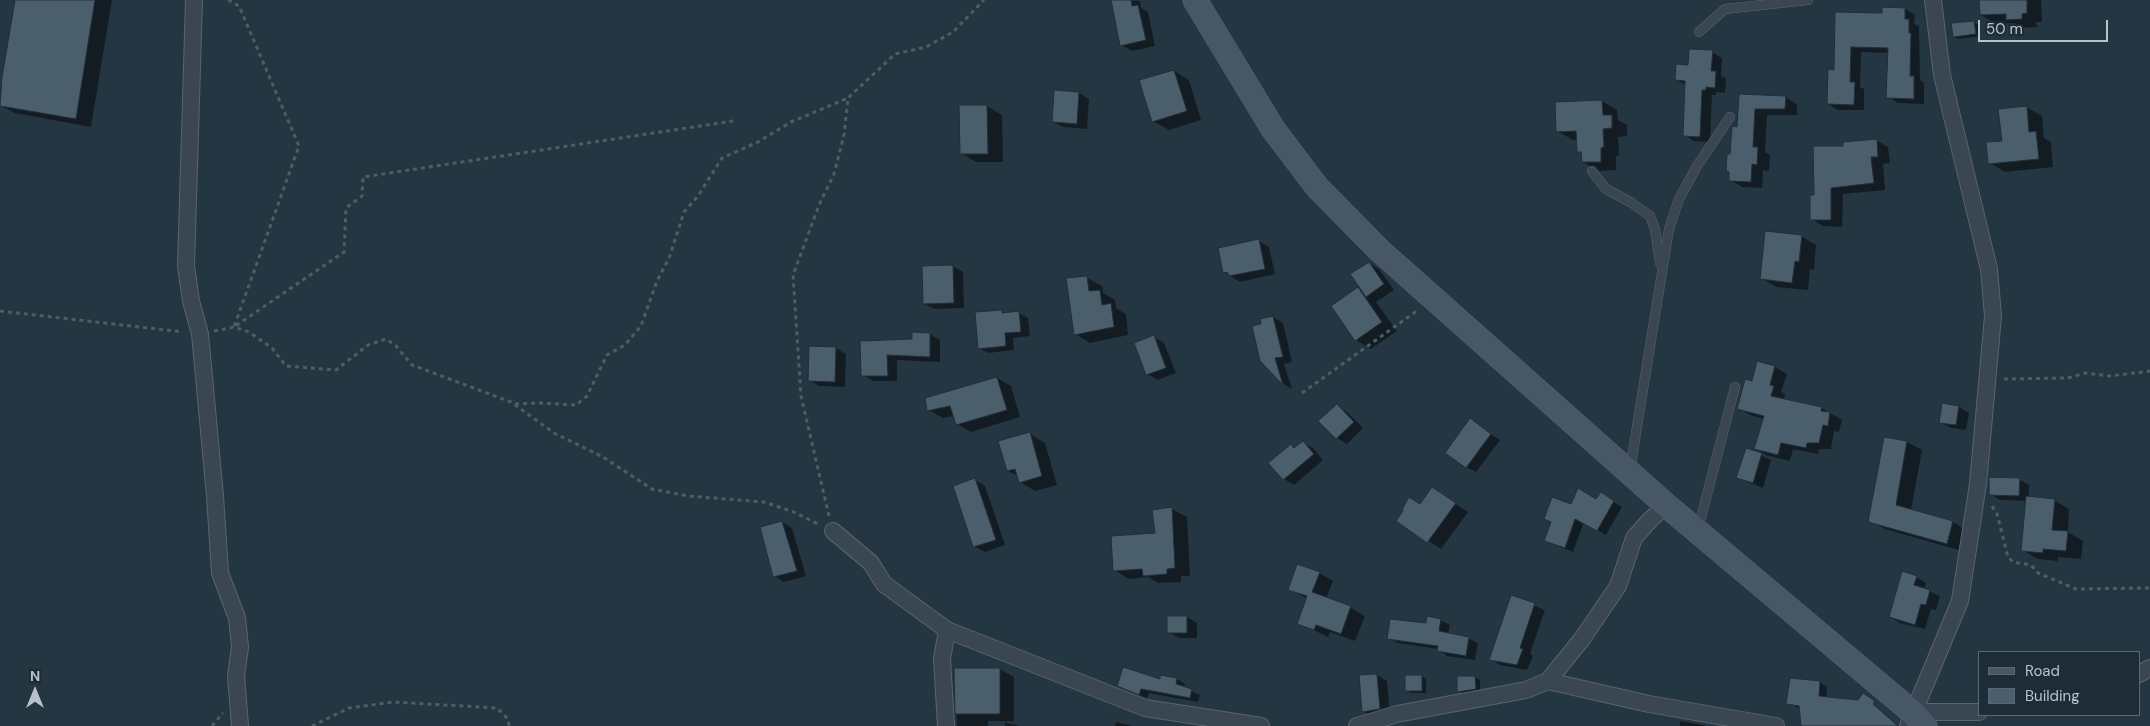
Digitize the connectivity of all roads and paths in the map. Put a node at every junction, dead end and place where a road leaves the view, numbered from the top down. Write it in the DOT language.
graph roads {
  1 [pos="194,0"];
  2 [pos="228,0"];
  3 [pos="984,0"];
  4 [pos="1195,0"];
  5 [pos="1808,0"];
  6 [pos="1934,0"];
  7 [pos="1699,32"];
  8 [pos="848,98"];
  9 [pos="1730,117"];
  10 [pos="734,120"];
  11 [pos="1592,171"];
  12 [pos="1661,270"];
  13 [pos="1435,298"];
  14 [pos="0,311"];
  15 [pos="234,327"];
  16 [pos="200,334"];
  17 [pos="2150,371"];
  18 [pos="1988,380"];
  19 [pos="1735,387"];
  20 [pos="1302,392"];
  21 [pos="514,404"];
  22 [pos="1630,473"];
  23 [pos="1978,484"];
  24 [pos="1666,505"];
  25 [pos="833,531"];
  26 [pos="1697,531"];
  27 [pos="2150,588"];
  28 [pos="947,630"];
  29 [pos="1548,680"];
  30 [pos="1978,712"];
  31 [pos="1396,720"];
  32 [pos="1915,721"];
  33 [pos="240,726"];
  34 [pos="312,726"];
  35 [pos="508,726"];
  36 [pos="946,726"];
  37 [pos="1262,726"];
  38 [pos="1357,726"];
  39 [pos="1776,726"];
  1 -- 16 [label="street"];
  2 -- 15 [label="path"];
  3 -- 8 [label="path"];
  4 -- 13 [label="street"];
  5 -- 7 [label="lane"];
  6 -- 18 [label="street"];
  8 -- 21 [label="path"];
  8 -- 25 [label="path"];
  9 -- 12 [label="lane"];
  10 -- 15 [label="path"];
  11 -- 12 [label="lane"];
  12 -- 22 [label="lane"];
  13 -- 20 [label="path"];
  13 -- 22 [label="street"];
  14 -- 16 [label="path"];
  15 -- 16 [label="path"];
  15 -- 21 [label="path"];
  16 -- 33 [label="street"];
  17 -- 18 [label="path"];
  18 -- 23 [label="street"];
  19 -- 26 [label="lane"];
  21 -- 25 [label="path"];
  22 -- 24 [label="street"];
  23 -- 27 [label="path"];
  23 -- 32 [label="street"];
  24 -- 26 [label="street"];
  24 -- 29 [label="street"];
  25 -- 28 [label="street"];
  26 -- 32 [label="street"];
  28 -- 36 [label="street"];
  28 -- 37 [label="street"];
  29 -- 31 [label="street"];
  29 -- 39 [label="street"];
  30 -- 32 [label="street"];
  31 -- 38 [label="street"];
  34 -- 35 [label="path"];
}
